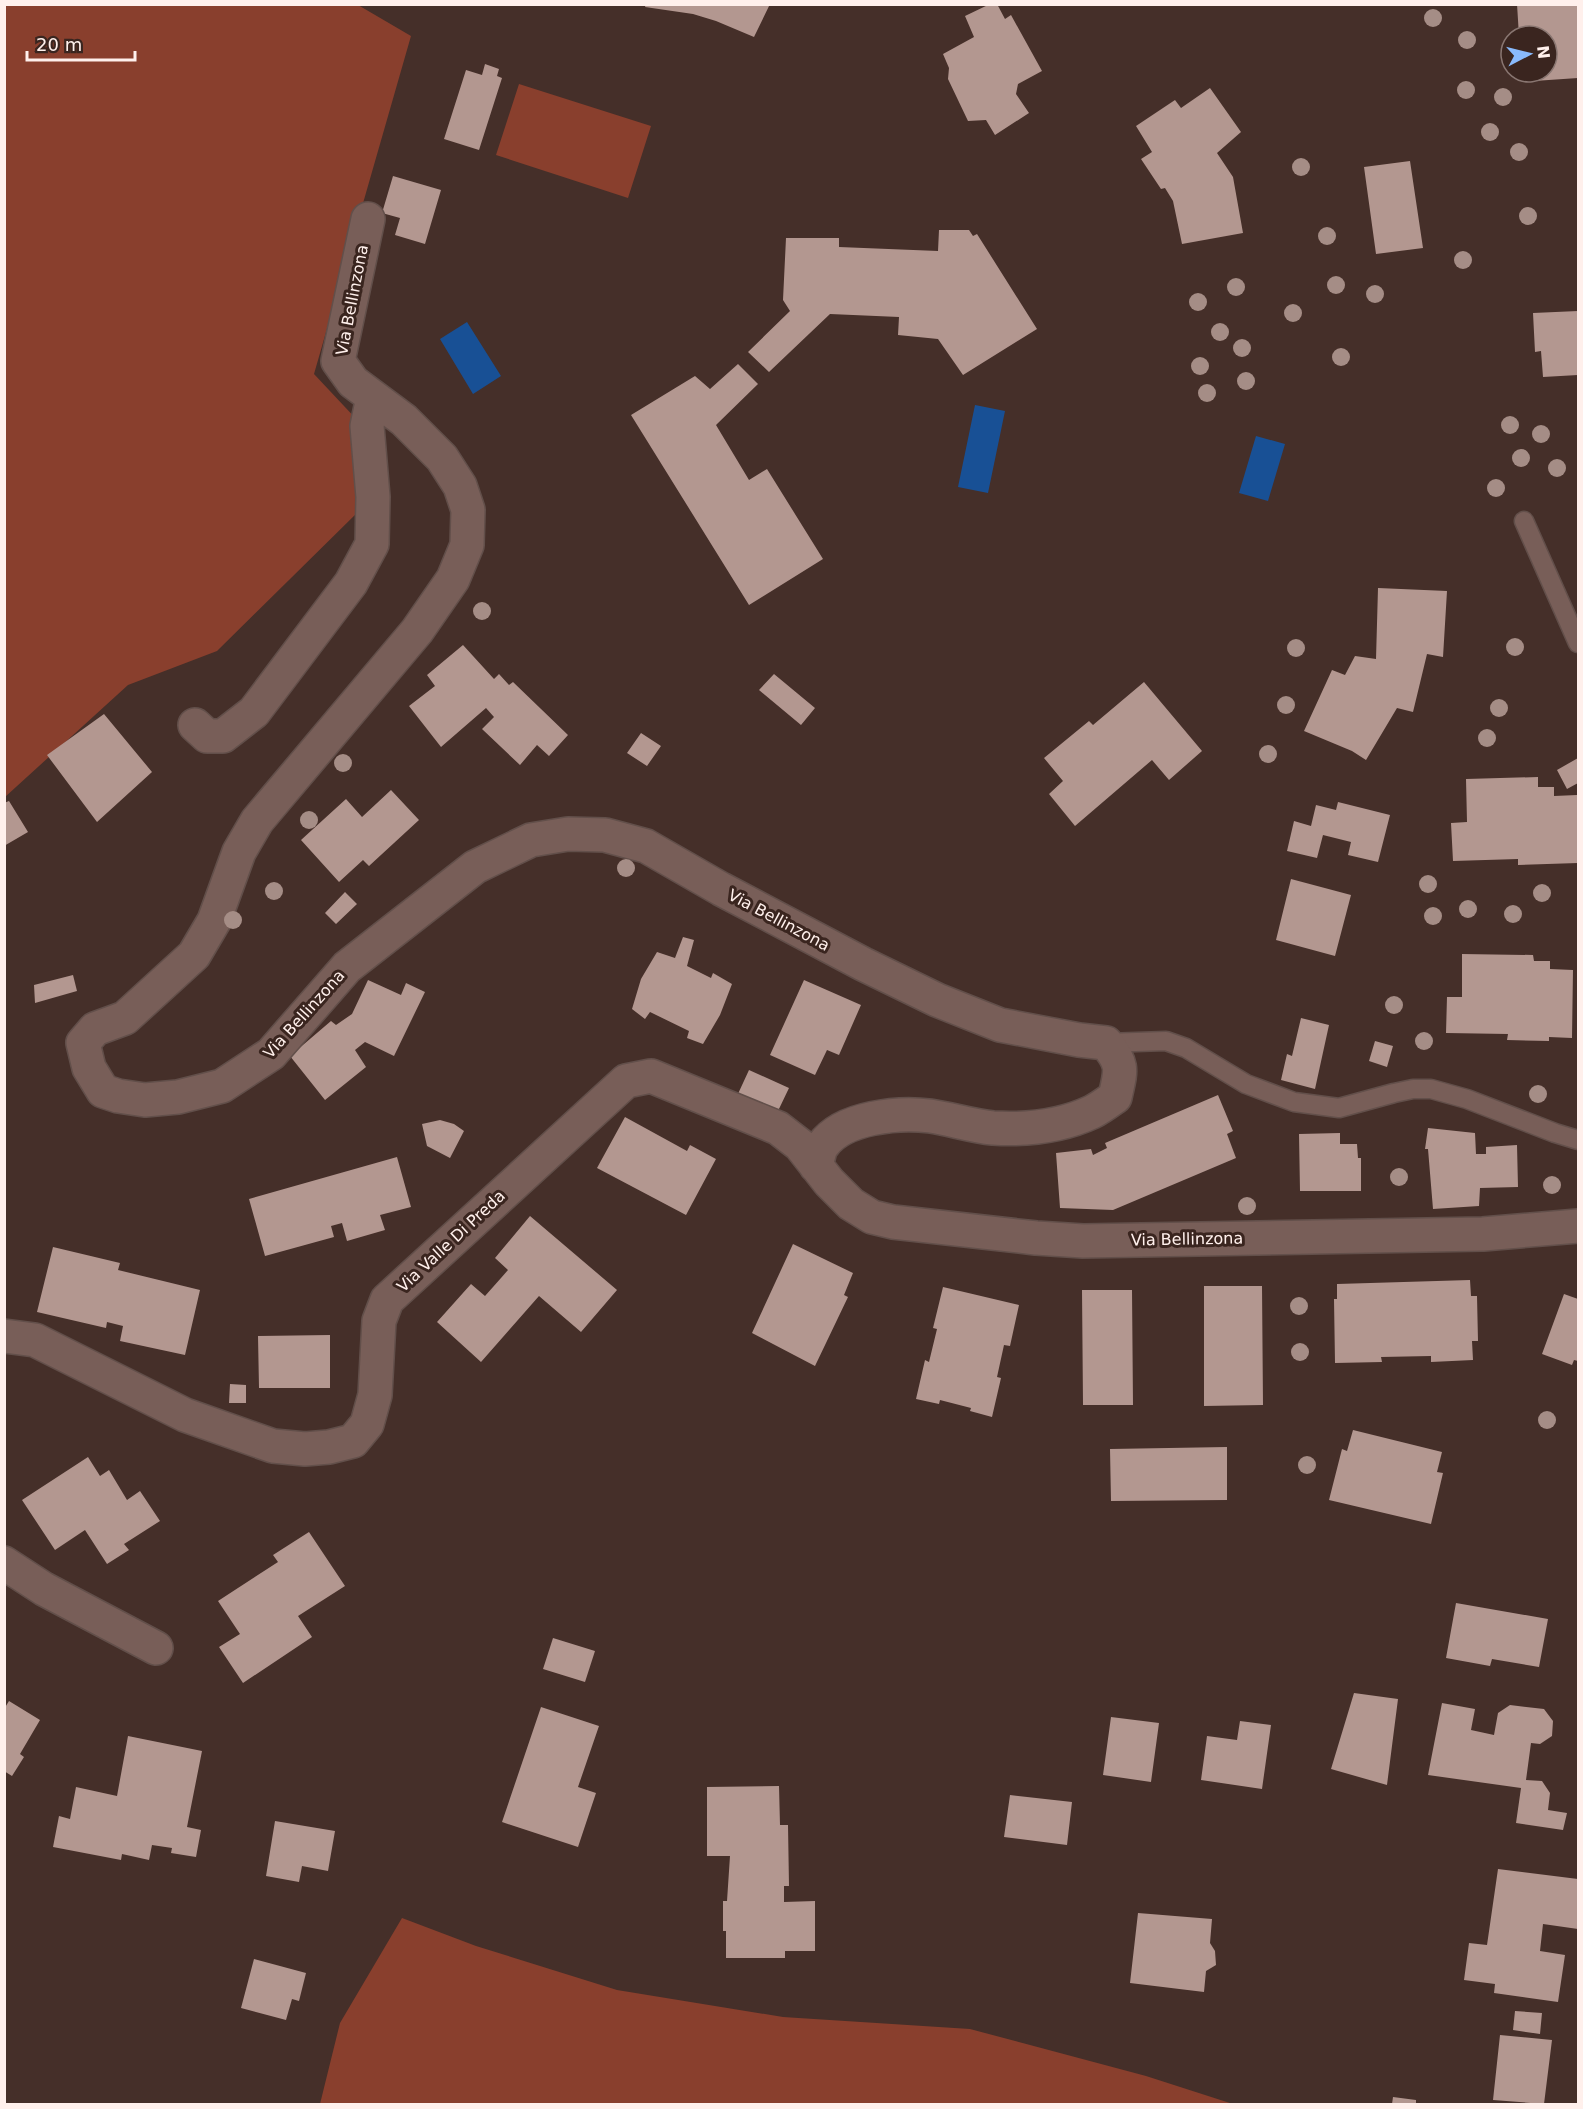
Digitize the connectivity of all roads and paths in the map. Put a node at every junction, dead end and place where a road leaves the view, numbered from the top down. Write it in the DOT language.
graph roads {
  1 [pos="368,219"];
  2 [pos="373,397"];
  3 [pos="1524,521"];
  4 [pos="1578,643"];
  5 [pos="195,725"];
  6 [pos="1106,1043"];
  7 [pos="1578,1140"];
  8 [pos="808,1156"];
  9 [pos="1578,1226"];
  10 [pos="4,1336"];
  11 [pos="4,1563"];
  12 [pos="156,1648"];
  1 -- 2 [label="street, Via Bellinzona"];
  2 -- 5 [label="street"];
  2 -- 6 [label="street, Via Bellinzona"];
  3 -- 4 [label="lane"];
  6 -- 7 [label="lane, Via Bellinzona"];
  6 -- 8 [label="street"];
  8 -- 9 [label="street, Via Bellinzona"];
  8 -- 10 [label="street, Via Valle Di Preda"];
  11 -- 12 [label="street"];
}
